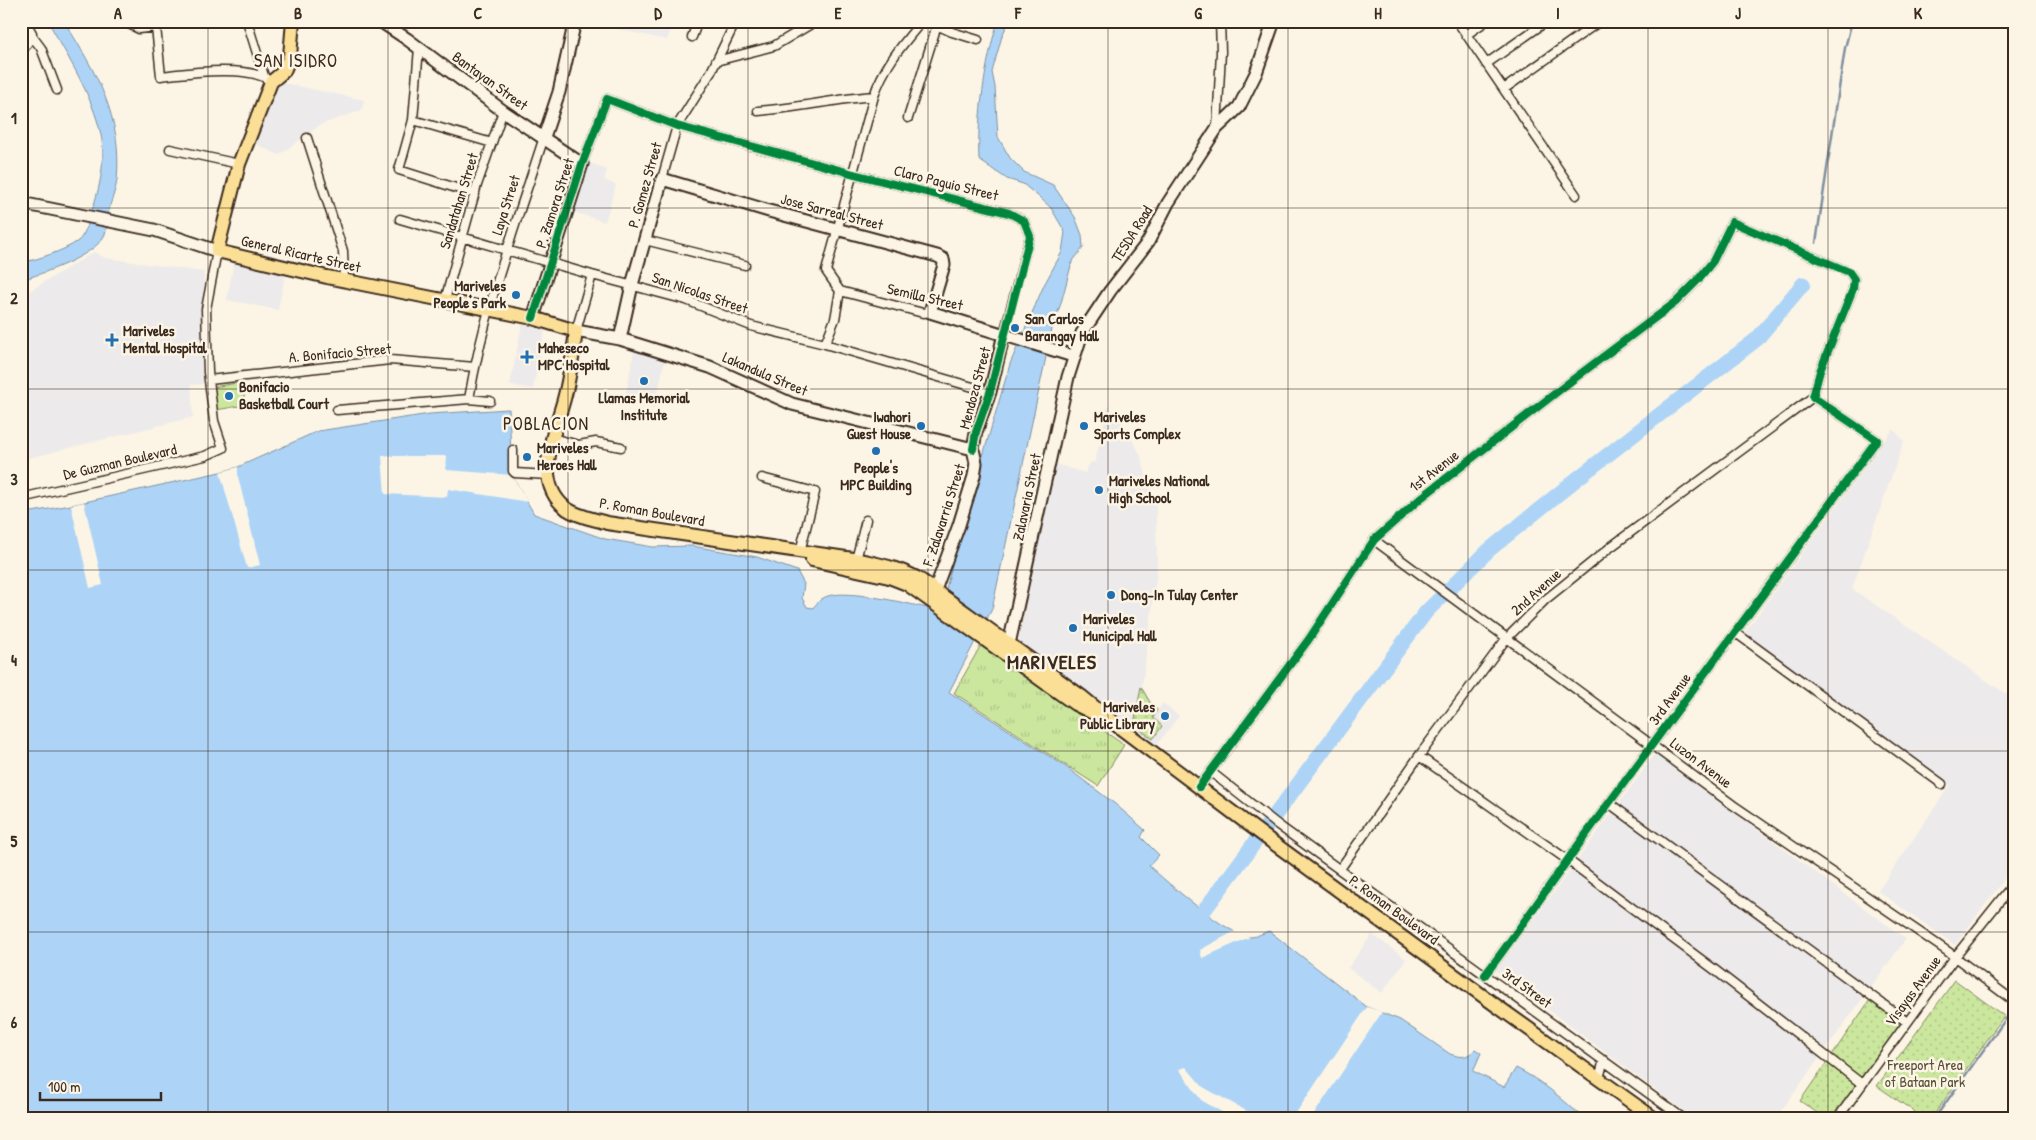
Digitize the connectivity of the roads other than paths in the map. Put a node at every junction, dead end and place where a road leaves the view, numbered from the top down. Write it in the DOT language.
graph roads {
  1 [pos="25,21"];
  2 [pos="123,21"];
  3 [pos="247,21"];
  4 [pos="294,21"];
  5 [pos="380,21"];
  6 [pos="575,21"];
  7 [pos="698,21"];
  8 [pos="736,21"];
  9 [pos="816,21"];
  10 [pos="922,21"];
  11 [pos="928,21"];
  12 [pos="1274,21"];
  13 [pos="1457,21"];
  14 [pos="1486,21"];
  15 [pos="1547,21"];
  16 [pos="1600,21"];
  17 [pos="1218,22"];
  18 [pos="937,25"];
  19 [pos="1466,35"];
  20 [pos="32,36"];
  21 [pos="692,37"];
  22 [pos="978,40"];
  23 [pos="419,48"];
  24 [pos="21,53"];
  25 [pos="716,61"];
  26 [pos="1486,64"];
  27 [pos="268,79"];
  28 [pos="57,90"];
  29 [pos="1504,90"];
  30 [pos="874,96"];
  31 [pos="607,99"];
  32 [pos="503,111"];
  33 [pos="758,111"];
  34 [pos="908,118"];
  35 [pos="413,120"];
  36 [pos="677,126"];
  37 [pos="1217,128"];
  38 [pos="544,137"];
  39 [pos="307,138"];
  40 [pos="492,144"];
  41 [pos="170,149"];
  42 [pos="239,164"];
  43 [pos="582,164"];
  44 [pos="854,174"];
  45 [pos="662,179"];
  46 [pos="474,194"];
  47 [pos="1576,195"];
  48 [pos="21,202"];
  49 [pos="400,219"];
  50 [pos="837,228"];
  51 [pos="462,237"];
  52 [pos="645,240"];
  53 [pos="508,250"];
  54 [pos="217,251"];
  55 [pos="550,263"];
  56 [pos="745,265"];
  57 [pos="592,275"];
  58 [pos="344,280"];
  59 [pos="632,285"];
  60 [pos="840,291"];
  61 [pos="446,300"];
  62 [pos="489,309"];
  63 [pos="930,312"];
  64 [pos="534,318"];
  65 [pos="576,331"];
  66 [pos="1004,334"];
  67 [pos="620,340"];
  68 [pos="825,344"];
  69 [pos="1074,356"];
  70 [pos="475,367"];
  71 [pos="209,380"];
  72 [pos="990,392"];
  73 [pos="1813,397"];
  74 [pos="470,398"];
  75 [pos="490,401"];
  76 [pos="337,410"];
  77 [pos="552,438"];
  78 [pos="621,447"];
  79 [pos="973,449"];
  80 [pos="513,450"];
  81 [pos="548,475"];
  82 [pos="762,478"];
  83 [pos="21,498"];
  84 [pos="866,520"];
  85 [pos="1374,540"];
  86 [pos="800,552"];
  87 [pos="856,560"];
  88 [pos="937,596"];
  89 [pos="1736,633"];
  90 [pos="989,636"];
  91 [pos="1506,639"];
  92 [pos="1009,644"];
  93 [pos="1115,724"];
  94 [pos="1654,745"];
  95 [pos="1419,756"];
  96 [pos="1211,772"];
  97 [pos="1942,784"];
  98 [pos="1199,787"];
  99 [pos="1608,803"];
  100 [pos="1568,861"];
  101 [pos="1340,869"];
  102 [pos="2015,882"];
  103 [pos="1955,957"];
  104 [pos="1485,975"];
  105 [pos="1510,994"];
  106 [pos="2012,1000"];
  107 [pos="1494,1004"];
  108 [pos="1907,1022"];
  109 [pos="1604,1060"];
  110 [pos="1599,1078"];
  111 [pos="1862,1084"];
  112 [pos="1655,1119"];
  113 [pos="1684,1119"];
  114 [pos="1837,1119"];
  1 -- 20 [label="street"];
  2 -- 27 [label="street"];
  3 -- 27 [label="street"];
  4 -- 27 [label="main road"];
  5 -- 23 [label="street, Bantayan Street"];
  6 -- 38 [label="street, Laya Street"];
  7 -- 21 [label="street"];
  8 -- 25 [label="street, P. Gomez Street"];
  9 -- 25 [label="street"];
  10 -- 30 [label="street"];
  11 -- 18 [label="street"];
  12 -- 37 [label="street, TESDA Road"];
  13 -- 19 [label="street"];
  14 -- 19 [label="street"];
  15 -- 26 [label="street"];
  16 -- 29 [label="street"];
  17 -- 37 [label="street"];
  18 -- 22 [label="street"];
  18 -- 34 [label="street"];
  19 -- 26 [label="street"];
  20 -- 24 [label="street"];
  20 -- 28 [label="street"];
  23 -- 32 [label="street, Bantayan Street"];
  23 -- 35 [label="street"];
  25 -- 36 [label="street, P. Gomez Street"];
  26 -- 29 [label="street"];
  27 -- 42 [label="main road"];
  29 -- 47 [label="street"];
  30 -- 33 [label="street"];
  30 -- 44 [label="street"];
  31 -- 36 [label="street, Claro Paguio Street"];
  31 -- 43 [label="street, P. Zamora Street"];
  32 -- 38 [label="street, Bantayan Street"];
  32 -- 40 [label="street, Sandatahan Street"];
  35 -- 40 [label="street"];
  35 -- 46 [label="street"];
  36 -- 44 [label="street, Claro Paguio Street"];
  36 -- 45 [label="street, P. Gomez Street"];
  37 -- 69 [label="street, TESDA Road"];
  38 -- 43 [label="street, Bantayan Street"];
  38 -- 53 [label="street, Laya Street"];
  39 -- 58 [label="street"];
  40 -- 46 [label="street, Sandatahan Street"];
  41 -- 42 [label="street"];
  42 -- 54 [label="main road"];
  43 -- 55 [label="street, P. Zamora Street"];
  44 -- 50 [label="street"];
  44 -- 66 [label="street, Claro Paguio Street"];
  45 -- 50 [label="street, Jose Sarreal Street"];
  45 -- 52 [label="street, P. Gomez Street"];
  46 -- 51 [label="street, Sandatahan Street"];
  48 -- 54 [label="street, General Ricarte Street"];
  49 -- 51 [label="street, San Nicolas Street"];
  50 -- 60 [label="street"];
  50 -- 63 [label="street, Jose Sarreal Street"];
  51 -- 53 [label="street, San Nicolas Street"];
  51 -- 61 [label="street, Sandatahan Street"];
  52 -- 56 [label="street"];
  52 -- 59 [label="street, P. Gomez Street"];
  53 -- 55 [label="street, San Nicolas Street"];
  53 -- 62 [label="street, Laya Street"];
  54 -- 58 [label="main road, General Ricarte Street"];
  54 -- 71 [label="street"];
  55 -- 57 [label="street, San Nicolas Street"];
  55 -- 64 [label="street, P. Zamora Street"];
  57 -- 59 [label="street, San Nicolas Street"];
  57 -- 65 [label="street"];
  58 -- 61 [label="main road, General Ricarte Street"];
  59 -- 67 [label="street, P. Gomez Street"];
  59 -- 68 [label="street, San Nicolas Street"];
  60 -- 63 [label="street, Semilla Street"];
  60 -- 68 [label="street"];
  61 -- 62 [label="main road, General Ricarte Street"];
  62 -- 64 [label="main road, General Ricarte Street"];
  62 -- 70 [label="street, Laya Street"];
  63 -- 66 [label="street, Semilla Street"];
  64 -- 65 [label="main road, General Ricarte Street"];
  65 -- 67 [label="street, Lakandula Street"];
  65 -- 77 [label="main road, P. Roman Boulevard"];
  66 -- 69 [label="street, Semilla Street"];
  66 -- 72 [label="street, Mendoza Street"];
  67 -- 79 [label="street, Lakandula Street"];
  68 -- 72 [label="street, San Nicolas Street"];
  69 -- 92 [label="street, Zalavaria Street"];
  70 -- 71 [label="street, A. Bonifacio Street"];
  70 -- 74 [label="street, Laya Street"];
  71 -- 83 [label="street, De Guzman Boulevard"];
  72 -- 79 [label="street, Mendoza Street"];
  73 -- 85 [label="street, 1st Avenue"];
  73 -- 89 [label="street, 3rd Avenue"];
  73 -- 91 [label="street, 2nd Avenue"];
  74 -- 75 [label="street"];
  74 -- 76 [label="street"];
  77 -- 78 [label="street"];
  77 -- 81 [label="main road, P. Roman Boulevard"];
  79 -- 88 [label="street, F. Zalavarria Street"];
  80 -- 81 [label="street"];
  81 -- 86 [label="main road, P. Roman Boulevard"];
  82 -- 86 [label="street"];
  84 -- 87 [label="street"];
  85 -- 91 [label="street, Luzon Avenue"];
  85 -- 96 [label="street, 1st Avenue"];
  86 -- 87 [label="main road, P. Roman Boulevard"];
  86 -- 88 [label="main road, P. Roman Boulevard"];
  87 -- 88 [label="main road, P. Roman Boulevard"];
  88 -- 90 [label="main road, P. Roman Boulevard"];
  89 -- 94 [label="street, 3rd Avenue"];
  89 -- 97 [label="street"];
  90 -- 92 [label="main road, P. Roman Boulevard"];
  90 -- 93 [label="main road, P. Roman Boulevard"];
  91 -- 94 [label="street, Luzon Avenue"];
  91 -- 95 [label="street, 2nd Avenue"];
  92 -- 93 [label="main road, P. Roman Boulevard"];
  93 -- 98 [label="main road, P. Roman Boulevard"];
  94 -- 99 [label="street, 3rd Avenue"];
  94 -- 103 [label="street, Luzon Avenue"];
  95 -- 100 [label="street"];
  95 -- 101 [label="street, 2nd Avenue"];
  96 -- 98 [label="street, 1st Avenue"];
  96 -- 101 [label="street, 3rd Street"];
  98 -- 107 [label="main road, P. Roman Boulevard"];
  99 -- 100 [label="street, 3rd Avenue"];
  99 -- 108 [label="street"];
  100 -- 104 [label="street, 3rd Avenue"];
  100 -- 111 [label="street"];
  101 -- 104 [label="street, 3rd Street"];
  102 -- 103 [label="street, Visayas Avenue"];
  103 -- 106 [label="street, Luzon Avenue"];
  103 -- 108 [label="street, Visayas Avenue"];
  104 -- 105 [label="street, 3rd Street"];
  105 -- 107 [label="street"];
  105 -- 109 [label="street, 3rd Street"];
  107 -- 110 [label="main road, P. Roman Boulevard"];
  108 -- 111 [label="street, Visayas Avenue"];
  109 -- 110 [label="street"];
  109 -- 113 [label="street, 3rd Street"];
  110 -- 112 [label="main road, P. Roman Boulevard"];
  111 -- 114 [label="street, Visayas Avenue"];
}
